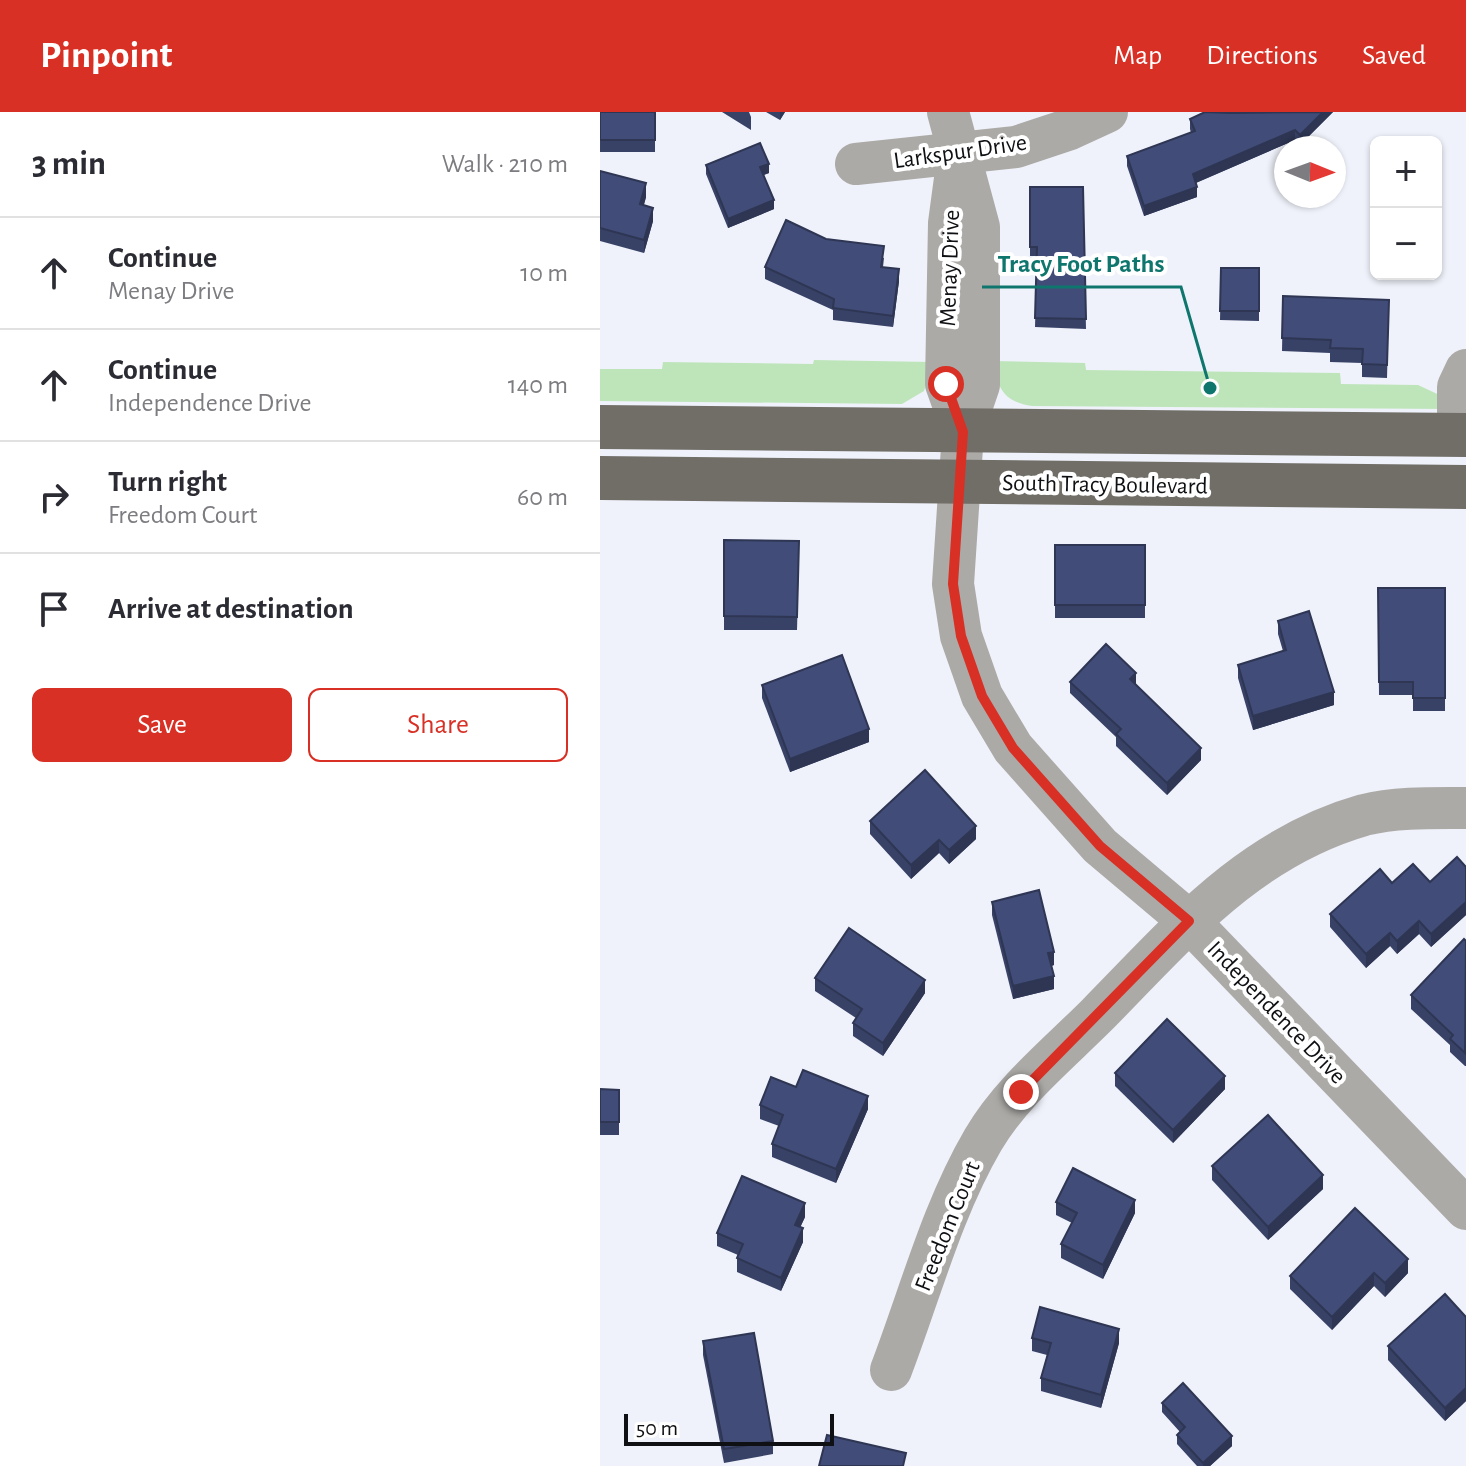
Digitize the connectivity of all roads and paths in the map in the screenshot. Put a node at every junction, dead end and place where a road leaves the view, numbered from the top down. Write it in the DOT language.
graph roads {
  1 [pos="948,112"];
  2 [pos="1107,112"];
  3 [pos="958,154"];
  4 [pos="856,164"];
  5 [pos="1466,370"];
  6 [pos="600,427"];
  7 [pos="963,432"];
  8 [pos="1462,435"];
  9 [pos="600,478"];
  10 [pos="959,482"];
  11 [pos="1466,487"];
  12 [pos="1466,808"];
  13 [pos="1189,921"];
  14 [pos="1466,1209"];
  15 [pos="891,1370"];
  1 -- 3 [label="street, Menay Drive"];
  2 -- 3 [label="street, Larkspur Drive"];
  3 -- 4 [label="street, Larkspur Drive"];
  3 -- 7 [label="street, Menay Drive"];
  5 -- 8 [label="street"];
  6 -- 7 [label="main road"];
  7 -- 8 [label="main road"];
  7 -- 10 [label="street, Independence Drive"];
  9 -- 10 [label="main road, South Tracy Boulevard"];
  10 -- 11 [label="main road, South Tracy Boulevard"];
  10 -- 13 [label="street, Independence Drive"];
  12 -- 13 [label="street, Freedom Court"];
  13 -- 14 [label="street, Independence Drive"];
  13 -- 15 [label="street, Freedom Court"];
}
